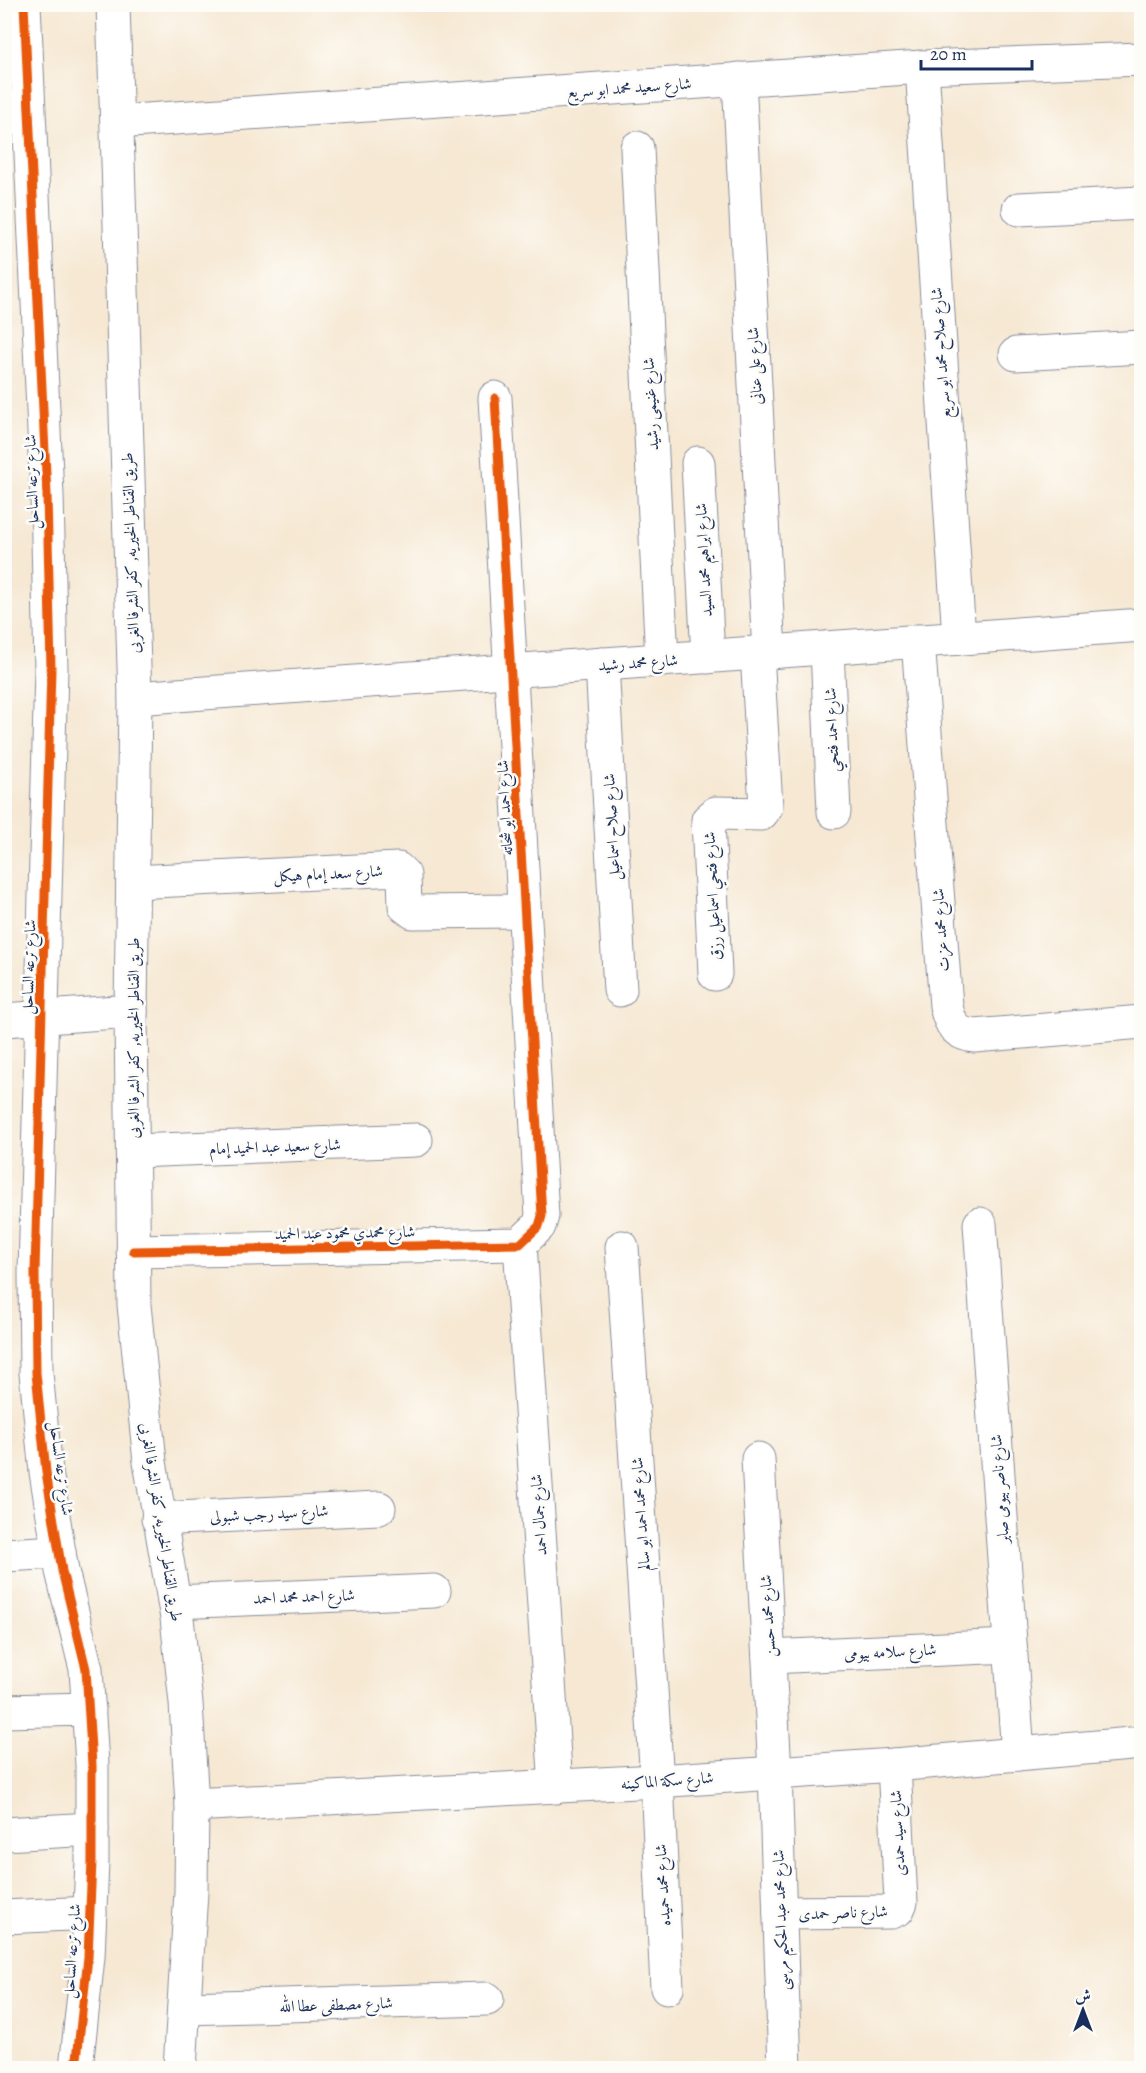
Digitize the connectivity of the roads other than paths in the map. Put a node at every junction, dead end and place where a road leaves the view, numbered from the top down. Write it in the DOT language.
graph roads {
  1 [pos="113,4"];
  2 [pos="18,25"];
  3 [pos="1142,59"];
  4 [pos="922,67"];
  5 [pos="739,79"];
  6 [pos="117,122"];
  7 [pos="637,148"];
  8 [pos="1142,203"];
  9 [pos="1019,209"];
  10 [pos="1142,346"];
  11 [pos="1016,354"];
  12 [pos="495,398"];
  13 [pos="698,463"];
  14 [pos="1142,626"];
  15 [pos="959,638"];
  16 [pos="918,641"];
  17 [pos="827,648"];
  18 [pos="763,653"];
  19 [pos="708,657"];
  20 [pos="662,660"];
  21 [pos="602,664"];
  22 [pos="511,671"];
  23 [pos="135,698"];
  24 [pos="834,812"];
  25 [pos="133,882"];
  26 [pos="524,911"];
  27 [pos="715,974"];
  28 [pos="620,990"];
  29 [pos="131,1011"];
  30 [pos="47,1017"];
  31 [pos="4,1020"];
  32 [pos="1142,1022"];
  33 [pos="416,1140"];
  34 [pos="134,1151"];
  35 [pos="980,1224"];
  36 [pos="520,1244"];
  37 [pos="622,1246"];
  38 [pos="133,1251"];
  39 [pos="758,1459"];
  40 [pos="379,1508"];
  41 [pos="158,1519"];
  42 [pos="59,1552"];
  43 [pos="4,1555"];
  44 [pos="434,1591"];
  45 [pos="174,1602"];
  46 [pos="1010,1646"];
  47 [pos="769,1657"];
  48 [pos="89,1709"];
  49 [pos="4,1712"];
  50 [pos="1142,1743"];
  51 [pos="1018,1754"];
  52 [pos="894,1765"];
  53 [pos="775,1772"];
  54 [pos="657,1781"];
  55 [pos="556,1787"];
  56 [pos="192,1805"];
  57 [pos="92,1829"];
  58 [pos="4,1834"];
  59 [pos="901,1902"];
  60 [pos="90,1913"];
  61 [pos="780,1914"];
  62 [pos="4,1917"];
  63 [pos="667,1988"];
  64 [pos="487,2000"];
  65 [pos="184,2008"];
  66 [pos="76,2068"];
  67 [pos="180,2068"];
  68 [pos="785,2068"];
  1 -- 6 [label="street, طريق القناطر الخيريه, كفر الشرفا الغربى"];
  2 -- 30 [label="street, شارع ترعه الساحل"];
  3 -- 4 [label="street, شارع سعيد محمد ابو سريع"];
  4 -- 5 [label="street, شارع سعيد محمد ابو سريع"];
  4 -- 15 [label="street, شارع صلاح محمد ابو سريع"];
  5 -- 6 [label="street, شارع سعيد محمد ابو سريع"];
  5 -- 18 [label="street, شارع على عنانى"];
  6 -- 23 [label="street, طريق القناطر الخيريه, كفر الشرفا الغربى"];
  7 -- 20 [label="street, شارع غنيمى رشيد"];
  8 -- 9 [label="street"];
  10 -- 11 [label="street"];
  12 -- 22 [label="street, شارع احمد ابو شحاته"];
  13 -- 19 [label="street, شارع ابراهيم محمد السيد"];
  14 -- 15 [label="street, شارع محمد رشيد"];
  15 -- 16 [label="street, شارع محمد رشيد"];
  16 -- 17 [label="street, شارع محمد رشيد"];
  16 -- 32 [label="street, شارع محمد عزت"];
  17 -- 18 [label="street, شارع محمد رشيد"];
  17 -- 24 [label="street, شارع احمد فتحي"];
  18 -- 19 [label="street, شارع محمد رشيد"];
  18 -- 27 [label="street, شارع فتحي اسماعيل رزق"];
  19 -- 20 [label="street, شارع محمد رشيد"];
  20 -- 21 [label="street, شارع محمد رشيد"];
  21 -- 22 [label="street, شارع محمد رشيد"];
  21 -- 28 [label="street, شارع صلاح اسماعيل"];
  22 -- 23 [label="street, شارع محمد رشيد"];
  22 -- 26 [label="street, شارع احمد ابو شحاته"];
  23 -- 25 [label="street, طريق القناطر الخيريه, كفر الشرفا الغربى"];
  25 -- 26 [label="street, شارع سعد إمام هيكل"];
  25 -- 29 [label="street, طريق القناطر الخيريه, كفر الشرفا الغربى"];
  26 -- 36 [label="street, شارع احمد ابو شحاته"];
  29 -- 30 [label="street"];
  29 -- 34 [label="street, طريق القناطر الخيريه, كفر الشرفا الغربى"];
  30 -- 31 [label="street"];
  30 -- 42 [label="street, شارع ترعه الساحل"];
  33 -- 34 [label="street, شارع سعيد عبد الحميد إمام"];
  34 -- 38 [label="street, طريق القناطر الخيريه, كفر الشرفا الغربى"];
  35 -- 46 [label="street, شارع ناصر بيومى صابر"];
  36 -- 38 [label="street, شارع محمدي محمود عبد الحميد"];
  36 -- 55 [label="street, شارع جمال احمد"];
  37 -- 54 [label="street, شارع محمد احمد ابو سالم"];
  38 -- 41 [label="street, طريق القناطر الخيريه, كفر الشرفا الغربى"];
  39 -- 47 [label="street, شارع محمد حسن"];
  40 -- 41 [label="street, شارع سيد رجب شبولى"];
  41 -- 45 [label="street, طريق القناطر الخيريه, كفر الشرفا الغربى"];
  42 -- 43 [label="street"];
  42 -- 48 [label="street, شارع ترعه الساحل"];
  44 -- 45 [label="street, شارع احمد محمد احمد"];
  45 -- 56 [label="street, طريق القناطر الخيريه, كفر الشرفا الغربى"];
  46 -- 47 [label="street, شارع سلامه بيومى"];
  46 -- 51 [label="street, شارع ناصر بيومى صابر"];
  47 -- 53 [label="street, شارع محمد حسن"];
  48 -- 49 [label="street"];
  48 -- 57 [label="street, شارع ترعه الساحل"];
  50 -- 51 [label="street, شارع سكة الماكينه"];
  51 -- 52 [label="street, شارع سكة الماكينه"];
  52 -- 53 [label="street, شارع سكة الماكينه"];
  52 -- 59 [label="street, شارع سيد حمدى"];
  53 -- 54 [label="street, شارع سكة الماكينه"];
  53 -- 61 [label="street, شارع محمد عبد الحكيم مرسى"];
  54 -- 55 [label="street, شارع سكة الماكينه"];
  54 -- 63 [label="street, شارع محمد حميده"];
  55 -- 56 [label="street, شارع سكة الماكينه"];
  56 -- 65 [label="street, طريق القناطر الخيريه, كفر الشرفا الغربى"];
  57 -- 58 [label="street"];
  57 -- 60 [label="street, شارع ترعه الساحل"];
  59 -- 61 [label="street, شارع ناصر حمدى"];
  60 -- 62 [label="street"];
  60 -- 66 [label="street, شارع ترعه الساحل"];
  61 -- 68 [label="street, شارع محمد عبد الحكيم مرسى"];
  64 -- 65 [label="street, شارع مصطفى عطا الله"];
  65 -- 67 [label="street, طريق القناطر الخيريه, كفر الشرفا الغربى"];
}
